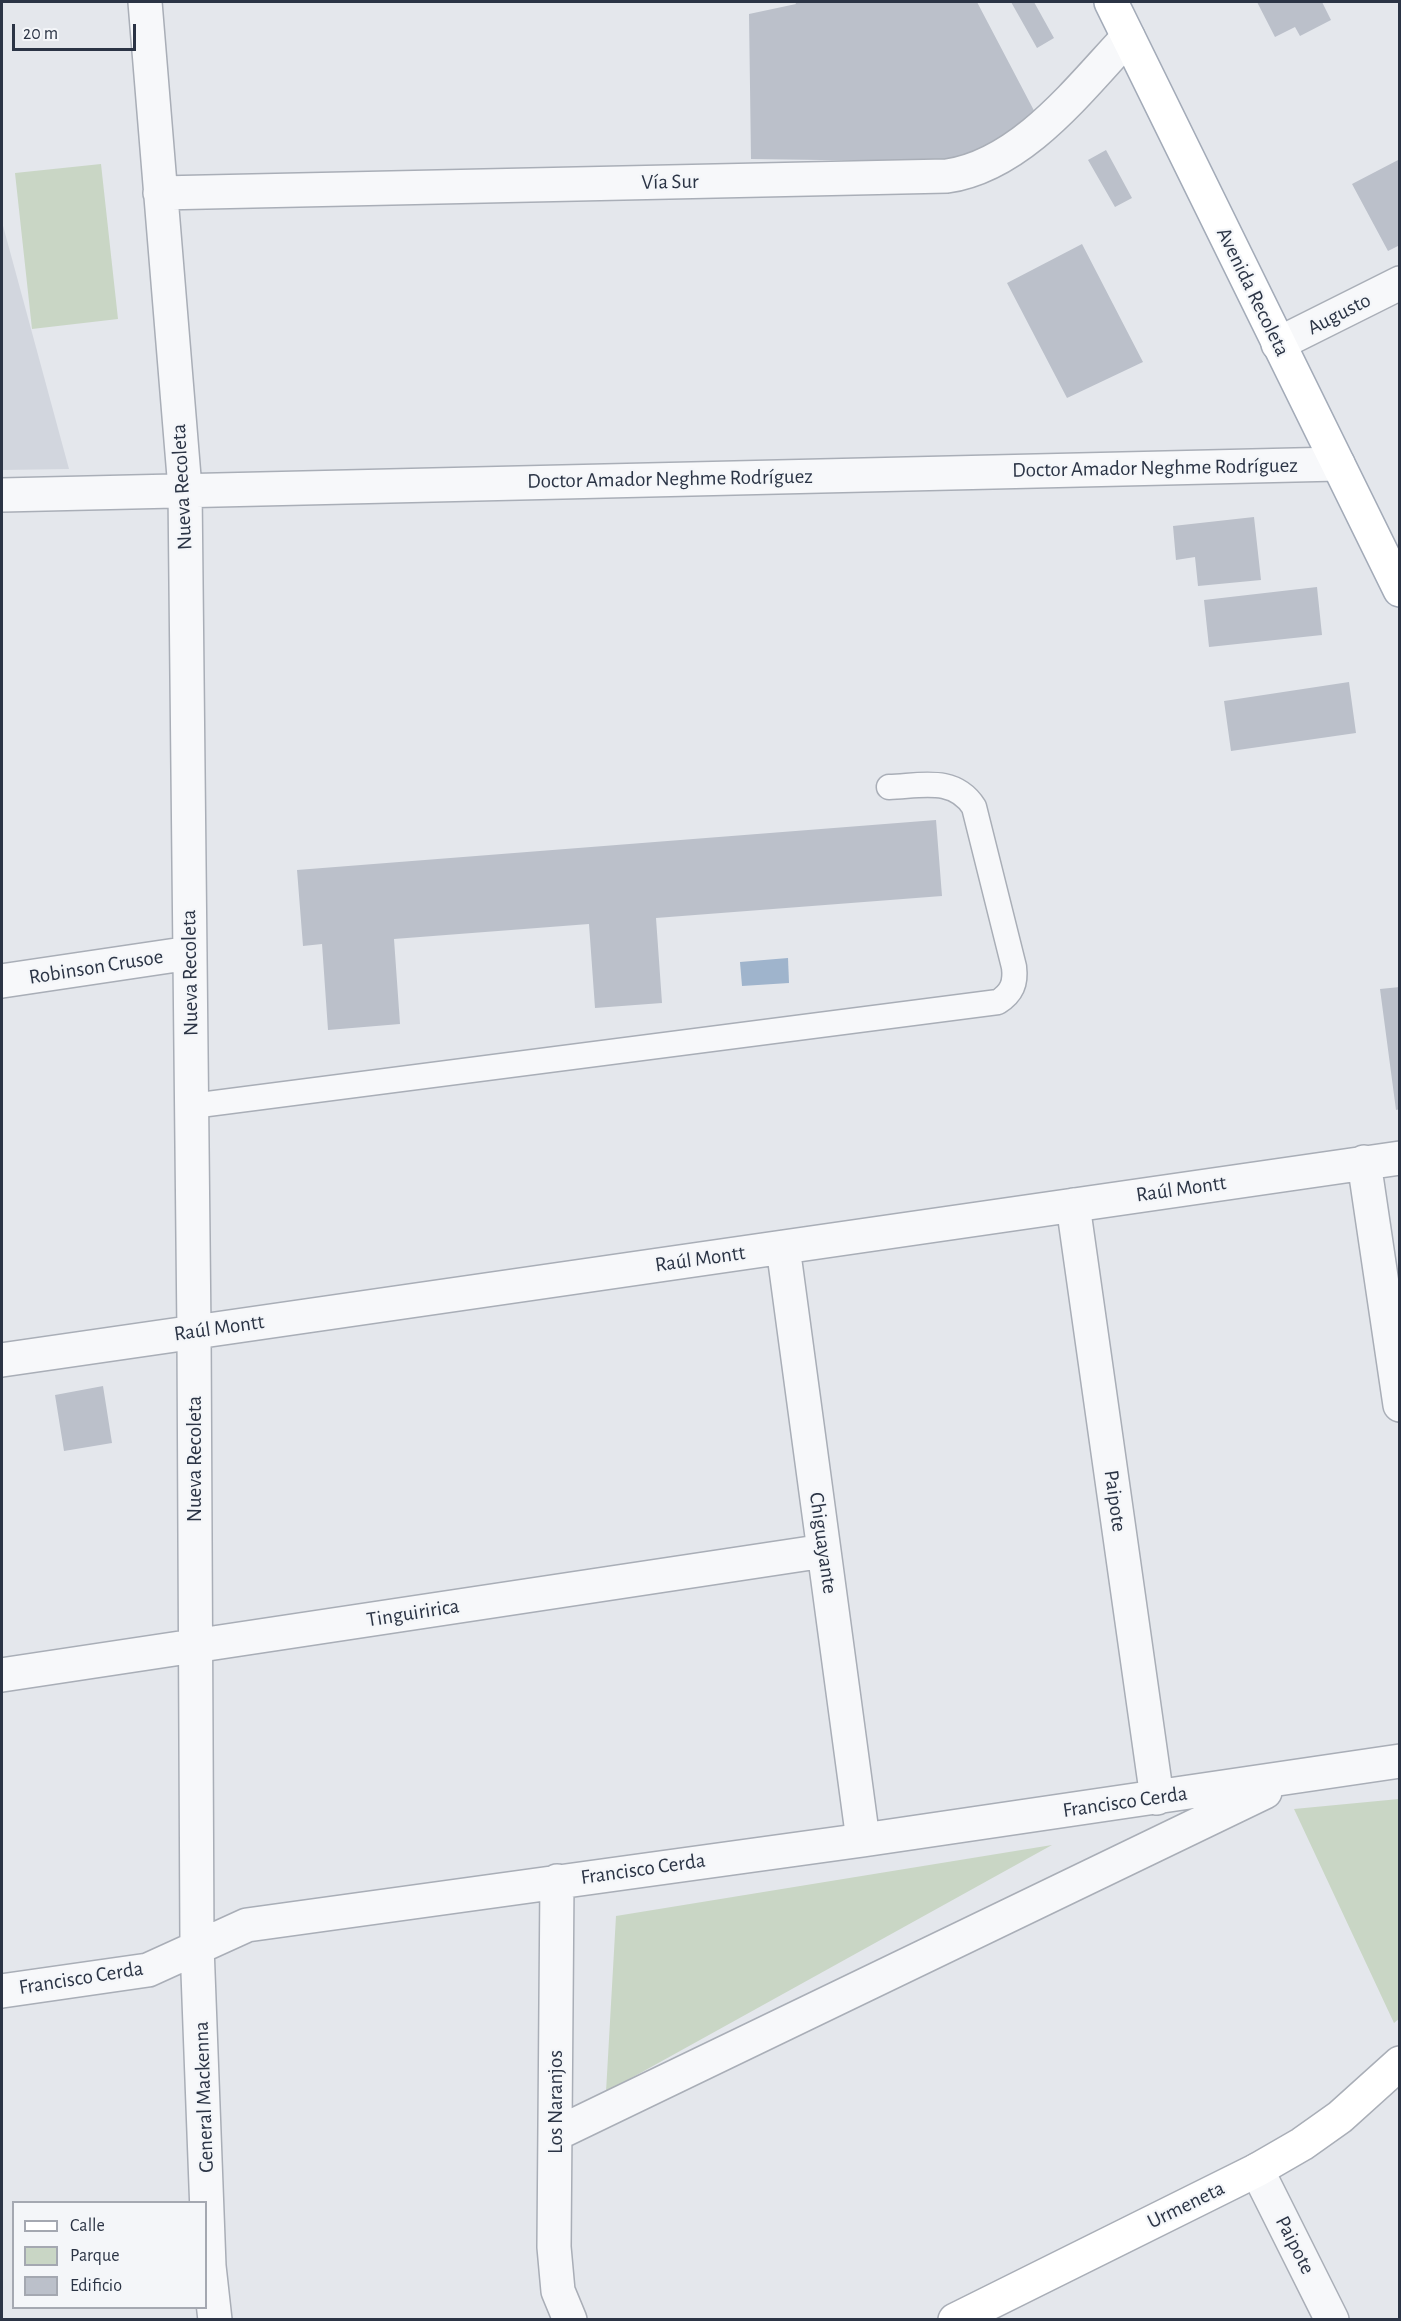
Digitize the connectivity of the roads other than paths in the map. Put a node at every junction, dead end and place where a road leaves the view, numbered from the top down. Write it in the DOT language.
graph roads {
  1 [pos="145,2"];
  2 [pos="1111,2"];
  3 [pos="1128,37"];
  4 [pos="160,193"];
  5 [pos="1400,283"];
  6 [pos="1278,344"];
  7 [pos="1338,464"];
  8 [pos="185,489"];
  9 [pos="2,495"];
  10 [pos="1398,591"];
  11 [pos="889,787"];
  12 [pos="190,953"];
  13 [pos="2,981"];
  14 [pos="192,1106"];
  15 [pos="1400,1158"];
  16 [pos="1364,1162"];
  17 [pos="1072,1205"];
  18 [pos="783,1246"];
  19 [pos="194,1332"];
  20 [pos="2,1360"];
  21 [pos="1400,1405"];
  22 [pos="824,1551"];
  23 [pos="196,1647"];
  24 [pos="2,1675"];
  25 [pos="1400,1761"];
  26 [pos="1294,1777"];
  27 [pos="1157,1797"];
  28 [pos="863,1840"];
  29 [pos="557,1881"];
  30 [pos="197,1946"];
  31 [pos="2,1990"];
  32 [pos="1400,2063"];
  33 [pos="556,2134"];
  34 [pos="1257,2170"];
  35 [pos="207,2201"];
  36 [pos="207,2213"];
  37 [pos="208,2316"];
  38 [pos="570,2319"];
  39 [pos="958,2319"];
  40 [pos="1332,2319"];
  1 -- 4 [label="street, Nueva Recoleta"];
  2 -- 3 [label="main road, Avenida Recoleta"];
  3 -- 4 [label="street, Vía Sur"];
  3 -- 6 [label="main road, Avenida Recoleta"];
  4 -- 8 [label="street, Nueva Recoleta"];
  5 -- 6 [label="street, Augusto"];
  6 -- 7 [label="main road, Avenida Recoleta"];
  7 -- 8 [label="street, Doctor Amador Neghme Rodríguez"];
  7 -- 10 [label="main road, Avenida Recoleta"];
  8 -- 9 [label="street, Doctor Amador Neghme Rodríguez"];
  8 -- 12 [label="street, Nueva Recoleta"];
  11 -- 14 [label="lane"];
  12 -- 13 [label="street, Robinson Crusoe"];
  12 -- 14 [label="street, Nueva Recoleta"];
  14 -- 19 [label="street, Nueva Recoleta"];
  15 -- 16 [label="street, Raúl Montt"];
  16 -- 17 [label="street, Raúl Montt"];
  16 -- 21 [label="street"];
  17 -- 18 [label="street, Raúl Montt"];
  17 -- 27 [label="street, Paipote"];
  18 -- 19 [label="street, Raúl Montt"];
  18 -- 22 [label="street, Chiguayante"];
  19 -- 20 [label="street, Raúl Montt"];
  19 -- 23 [label="street, Nueva Recoleta"];
  22 -- 23 [label="street, Tinguiririca"];
  22 -- 28 [label="street, Chiguayante"];
  23 -- 24 [label="street, Tinguiririca"];
  23 -- 30 [label="street, Nueva Recoleta"];
  25 -- 26 [label="street, Francisco Cerda"];
  26 -- 27 [label="street, Francisco Cerda"];
  26 -- 33 [label="street, Francisco Cerda"];
  27 -- 28 [label="street, Francisco Cerda"];
  28 -- 29 [label="street, Francisco Cerda"];
  29 -- 30 [label="street, Francisco Cerda"];
  29 -- 33 [label="street, Los Naranjos"];
  30 -- 31 [label="street, Francisco Cerda"];
  30 -- 35 [label="street, General Mackenna"];
  32 -- 34 [label="main road, Urmeneta"];
  33 -- 38 [label="street, Los Naranjos"];
  34 -- 39 [label="main road, Urmeneta"];
  34 -- 40 [label="street, Paipote"];
  36 -- 37 [label="street, General Mackenna"];
}
